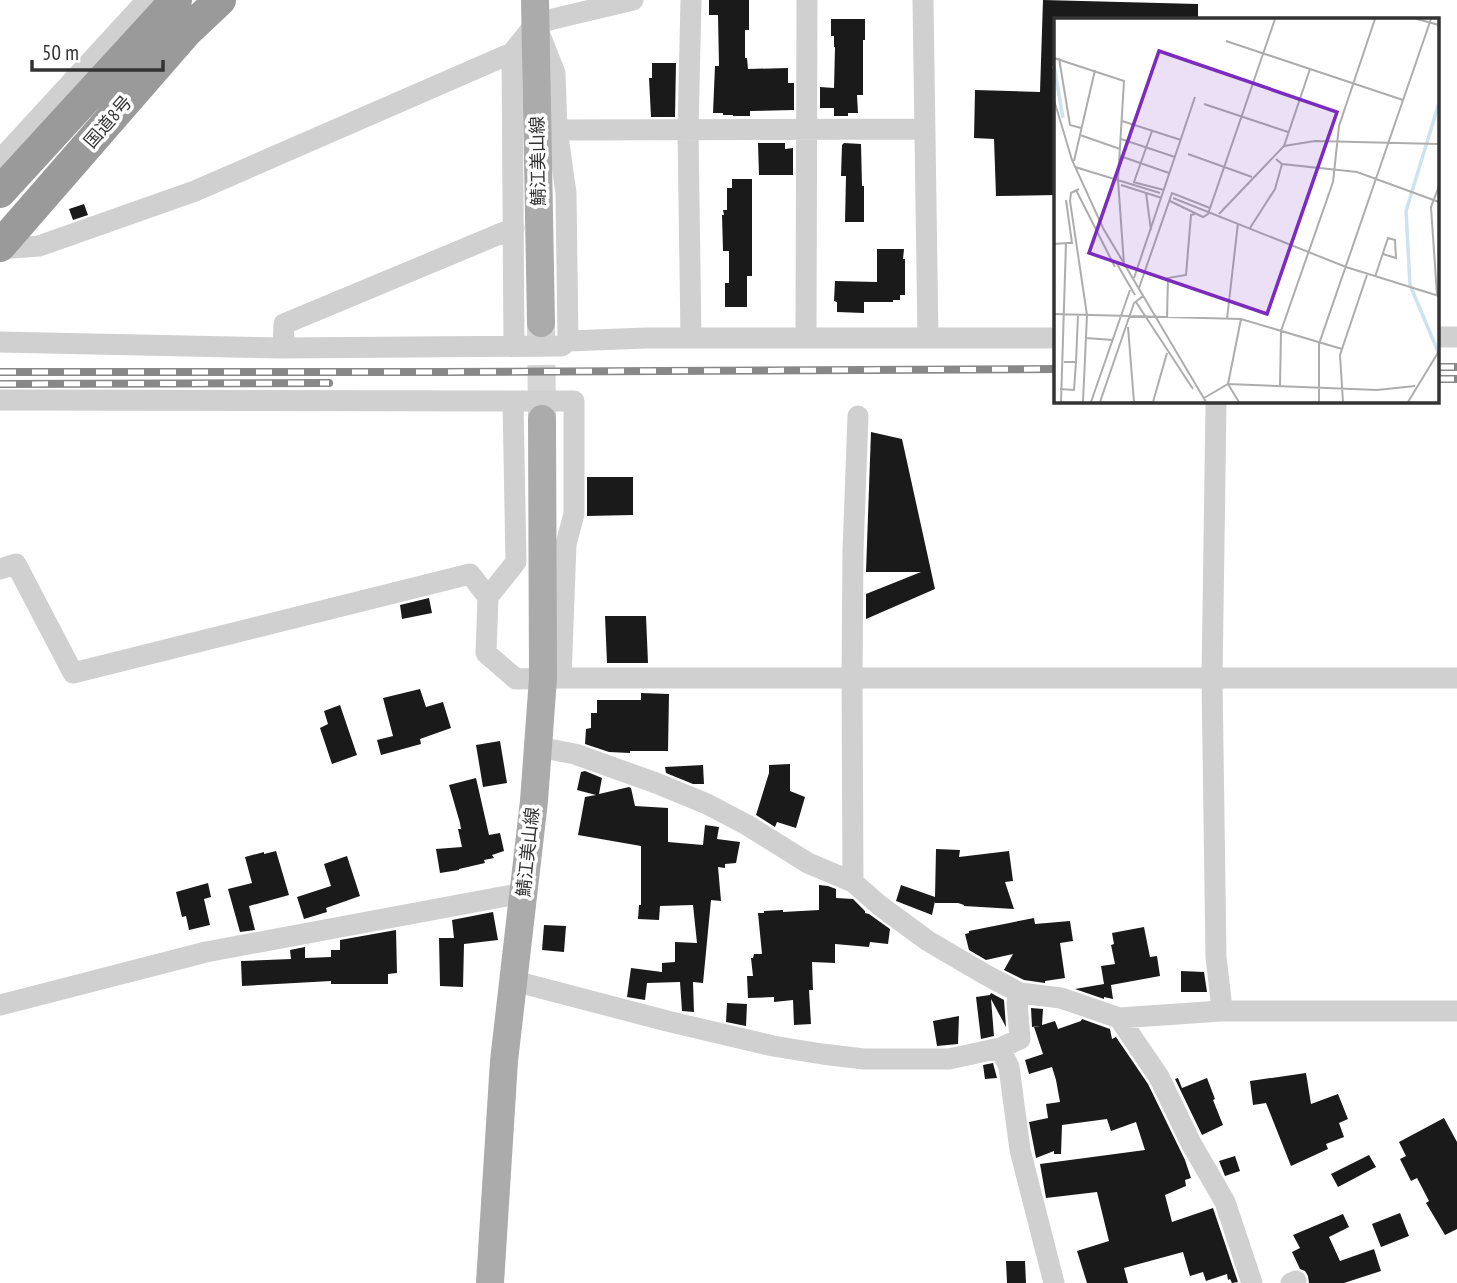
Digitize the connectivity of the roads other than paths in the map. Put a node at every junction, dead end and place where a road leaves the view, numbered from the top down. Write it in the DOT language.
graph roads {
  1 [pos="220,0"];
  2 [pos="236,0"];
  3 [pos="632,0"];
  4 [pos="691,0"];
  5 [pos="807,0"];
  6 [pos="923,0"];
  7 [pos="169,11"];
  8 [pos="536,12"];
  9 [pos="512,53"];
  10 [pos="925,129"];
  11 [pos="557,130"];
  12 [pos="688,131"];
  13 [pos="808,131"];
  14 [pos="0,160"];
  15 [pos="0,192"];
  16 [pos="514,228"];
  17 [pos="3,249"];
  18 [pos="541,323"];
  19 [pos="806,337"];
  20 [pos="691,338"];
  21 [pos="928,338"];
  22 [pos="1054,338"];
  23 [pos="568,341"];
  24 [pos="0,342"];
  25 [pos="514,346"];
  26 [pos="283,348"];
  27 [pos="0,400"];
  28 [pos="513,401"];
  29 [pos="1216,405"];
  30 [pos="858,416"];
  31 [pos="542,419"];
  32 [pos="0,569"];
  33 [pos="488,597"];
  34 [pos="552,678"];
  35 [pos="1457,678"];
  36 [pos="852,679"];
  37 [pos="1212,679"];
  38 [pos="538,747"];
  39 [pos="853,882"];
  40 [pos="523,893"];
  41 [pos="514,981"];
  42 [pos="1020,993"];
  43 [pos="0,1005"];
  44 [pos="1221,1011"];
  45 [pos="1457,1012"];
  46 [pos="1119,1018"];
  47 [pos="1000,1048"];
  48 [pos="490,1283"];
  49 [pos="1054,1283"];
  50 [pos="1252,1283"];
  1 -- 7 [label="highway, 国道8号"];
  2 -- 17 [label="street"];
  3 -- 8 [label="street"];
  4 -- 12 [label="street"];
  5 -- 13 [label="street"];
  6 -- 10 [label="street"];
  7 -- 14 [label="street"];
  7 -- 15 [label="highway, 国道8号"];
  7 -- 17 [label="highway, 国道8号"];
  8 -- 9 [label="street"];
  8 -- 11 [label="street"];
  8 -- 18 [label="main road, 鯖江美山線"];
  9 -- 16 [label="street"];
  9 -- 17 [label="street"];
  10 -- 13 [label="street"];
  10 -- 21 [label="street"];
  11 -- 12 [label="street"];
  11 -- 23 [label="street"];
  12 -- 13 [label="street"];
  12 -- 20 [label="street"];
  13 -- 19 [label="street"];
  16 -- 25 [label="street"];
  16 -- 26 [label="street"];
  19 -- 20 [label="street"];
  19 -- 21 [label="street"];
  20 -- 23 [label="street"];
  21 -- 22 [label="street"];
  23 -- 25 [label="street"];
  24 -- 26 [label="street"];
  25 -- 26 [label="street"];
  27 -- 28 [label="street"];
  28 -- 33 [label="street"];
  28 -- 34 [label="street"];
  29 -- 37 [label="street"];
  30 -- 36 [label="street"];
  31 -- 34 [label="main road, 鯖江美山線"];
  32 -- 33 [label="street"];
  33 -- 34 [label="street"];
  34 -- 36 [label="street"];
  34 -- 38 [label="main road, 鯖江美山線"];
  35 -- 37 [label="street"];
  36 -- 37 [label="street"];
  36 -- 39 [label="street"];
  37 -- 44 [label="street"];
  38 -- 39 [label="street"];
  38 -- 40 [label="main road, 鯖江美山線"];
  39 -- 42 [label="street"];
  40 -- 41 [label="main road, 鯖江美山線"];
  40 -- 43 [label="street"];
  41 -- 47 [label="street"];
  41 -- 48 [label="main road, 鯖江美山線"];
  42 -- 46 [label="street"];
  42 -- 47 [label="street"];
  44 -- 45 [label="street"];
  44 -- 46 [label="street"];
  46 -- 50 [label="street"];
  47 -- 49 [label="street"];
}
